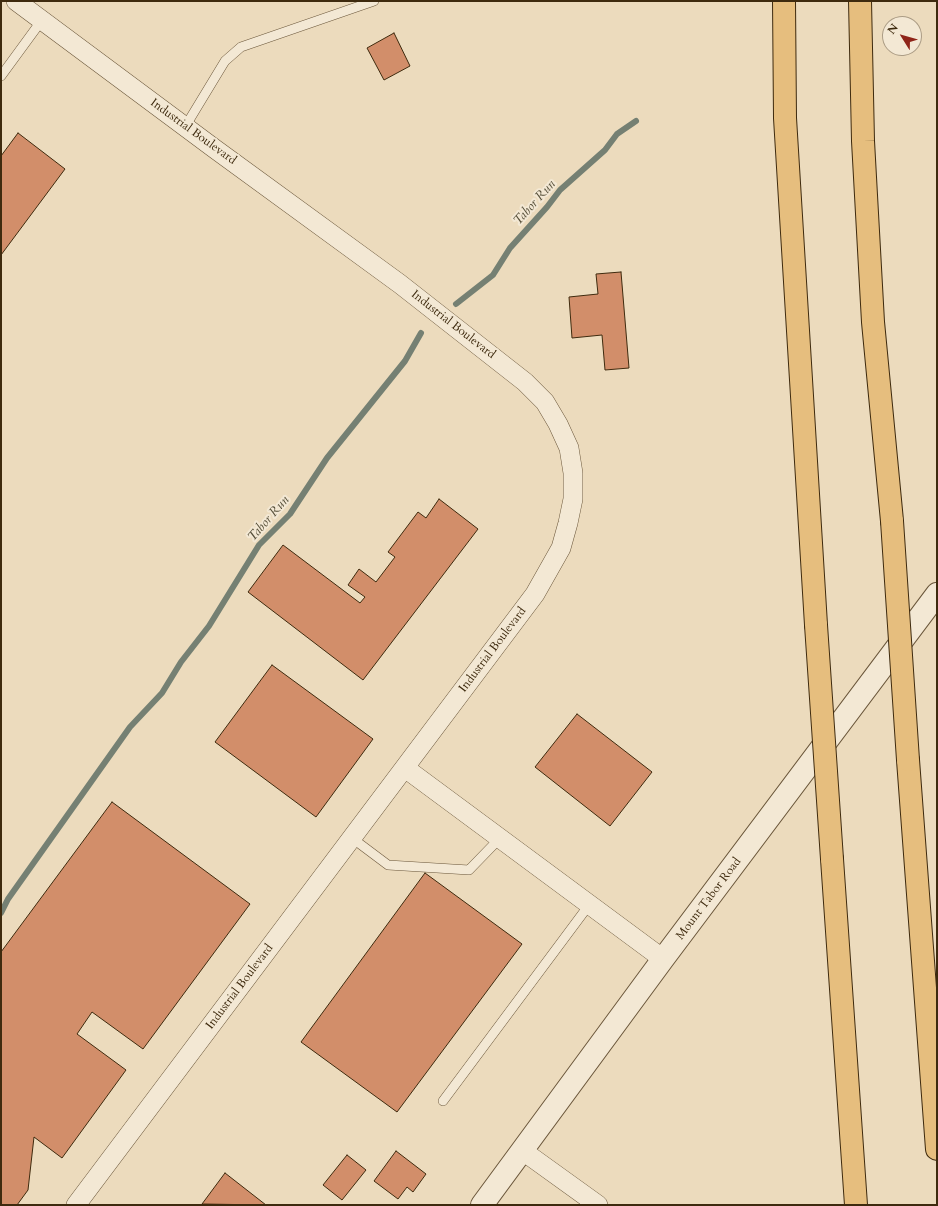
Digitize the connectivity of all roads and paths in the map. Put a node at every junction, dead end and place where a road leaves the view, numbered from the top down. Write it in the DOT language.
graph roads {
  1 [pos="16,1"];
  2 [pos="374,1"];
  3 [pos="784,1"];
  4 [pos="860,1"];
  5 [pos="42,20"];
  6 [pos="1,76"];
  7 [pos="185,127"];
  8 [pos="937,594"];
  9 [pos="405,768"];
  10 [pos="352,838"];
  11 [pos="500,838"];
  12 [pos="590,905"];
  13 [pos="663,959"];
  14 [pos="442,1101"];
  15 [pos="937,1149"];
  16 [pos="522,1151"];
  17 [pos="76,1205"];
  18 [pos="482,1205"];
  19 [pos="598,1205"];
  20 [pos="856,1205"];
  1 -- 5 [label="street, Industrial Boulevard"];
  2 -- 7 [label="lane"];
  3 -- 20 [label="highway, bridge"];
  4 -- 15 [label="highway, bridge"];
  5 -- 6 [label="lane"];
  5 -- 7 [label="street, Industrial Boulevard"];
  7 -- 9 [label="street, Industrial Boulevard"];
  8 -- 13 [label="street, Mount Tabor Road"];
  9 -- 10 [label="street, Industrial Boulevard"];
  9 -- 11 [label="street"];
  10 -- 11 [label="lane"];
  10 -- 17 [label="street, Industrial Boulevard"];
  11 -- 12 [label="street"];
  12 -- 13 [label="street"];
  12 -- 14 [label="lane"];
  13 -- 16 [label="street, Mount Tabor Road"];
  16 -- 18 [label="street, Mount Tabor Road"];
  16 -- 19 [label="street"];
}
